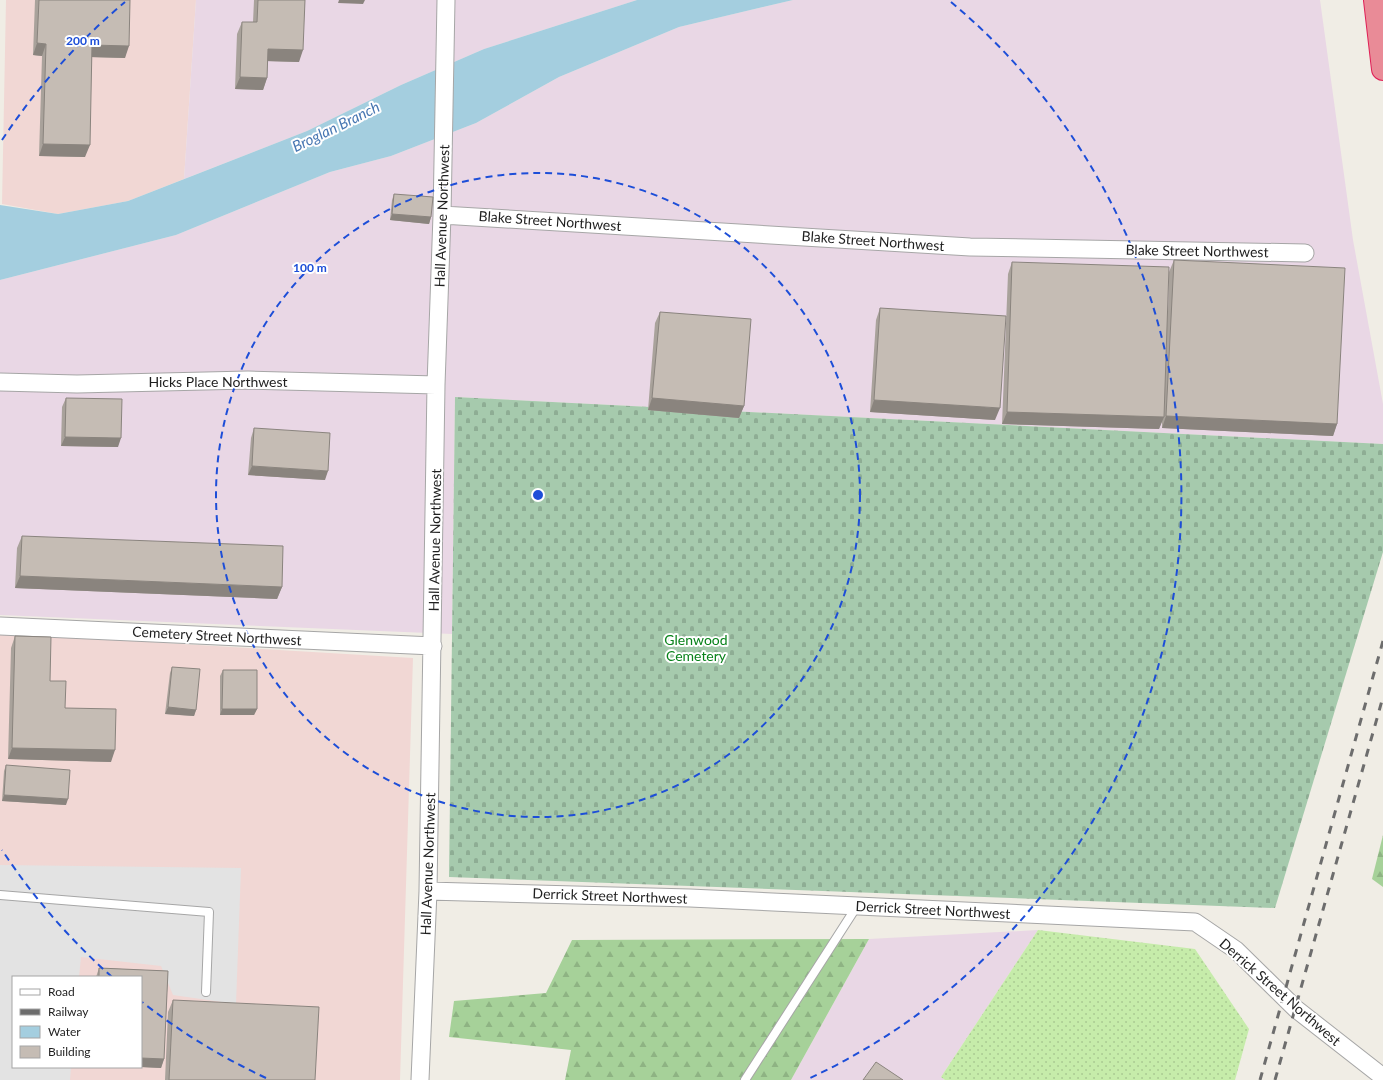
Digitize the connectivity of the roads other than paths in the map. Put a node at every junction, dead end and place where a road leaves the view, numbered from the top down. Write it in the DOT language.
graph roads {
  1 [pos="446,0"];
  2 [pos="1374,0"];
  3 [pos="1383,69"];
  4 [pos="442,215"];
  5 [pos="1305,253"];
  6 [pos="0,382"];
  7 [pos="436,385"];
  8 [pos="0,626"];
  9 [pos="433,646"];
  10 [pos="428,891"];
  11 [pos="0,895"];
  12 [pos="857,906"];
  13 [pos="206,992"];
  14 [pos="1383,1077"];
  15 [pos="420,1080"];
  16 [pos="745,1080"];
  1 -- 4 [label="street, Hall Avenue Northwest"];
  2 -- 3 [label="highway"];
  4 -- 5 [label="street, Blake Street Northwest"];
  4 -- 7 [label="street, Hall Avenue Northwest"];
  6 -- 7 [label="street, Hicks Place Northwest"];
  7 -- 9 [label="street, Hall Avenue Northwest"];
  8 -- 9 [label="street, Cemetery Street Northwest"];
  9 -- 10 [label="street, Hall Avenue Northwest"];
  10 -- 12 [label="street, Derrick Street Northwest"];
  10 -- 15 [label="street, Hall Avenue Northwest"];
  11 -- 13 [label="lane"];
  12 -- 14 [label="street, Derrick Street Northwest"];
  12 -- 16 [label="lane"];
}
